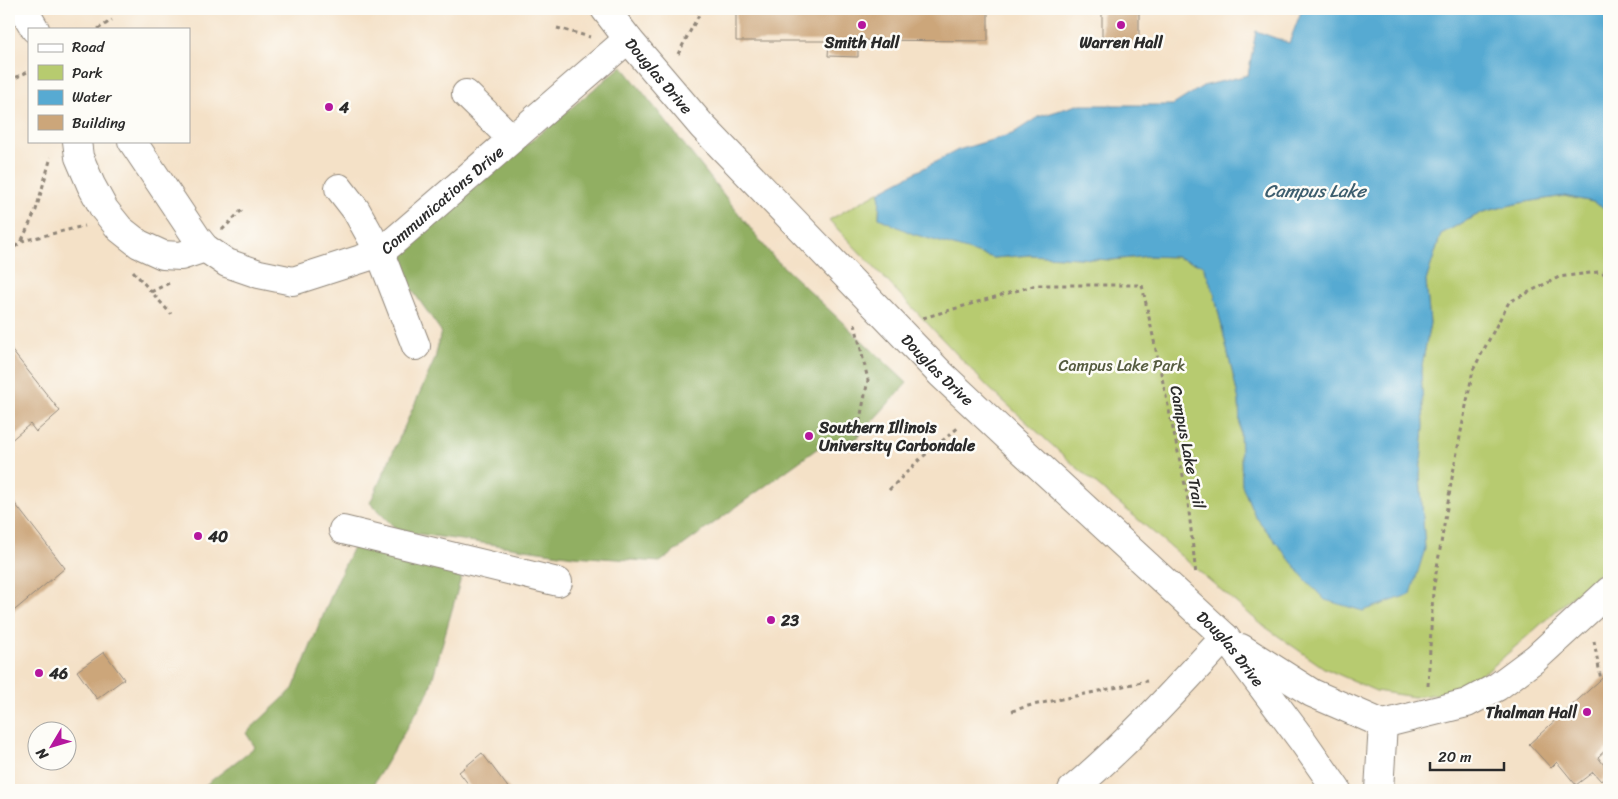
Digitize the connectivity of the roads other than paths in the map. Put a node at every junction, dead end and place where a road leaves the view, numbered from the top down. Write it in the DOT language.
graph roads {
  1 [pos="23,9"];
  2 [pos="606,9"];
  3 [pos="34,28"];
  4 [pos="628,39"];
  5 [pos="466,94"];
  6 [pos="512,139"];
  7 [pos="77,142"];
  8 [pos="133,142"];
  9 [pos="339,188"];
  10 [pos="206,248"];
  11 [pos="380,253"];
  12 [pos="416,346"];
  13 [pos="343,530"];
  14 [pos="558,582"];
  15 [pos="1609,590"];
  16 [pos="1225,637"];
  17 [pos="1383,724"];
  18 [pos="1072,790"];
  19 [pos="1336,790"];
  20 [pos="1379,790"];
  1 -- 3 [label="street"];
  2 -- 4 [label="street, Douglas Drive"];
  4 -- 6 [label="street, Communications Drive"];
  4 -- 16 [label="street, Douglas Drive"];
  5 -- 6 [label="street"];
  6 -- 11 [label="street, Communications Drive"];
  7 -- 10 [label="street"];
  8 -- 10 [label="street, Communications Drive"];
  9 -- 11 [label="street"];
  10 -- 11 [label="street, Communications Drive"];
  11 -- 12 [label="street"];
  13 -- 14 [label="street"];
  15 -- 17 [label="street"];
  16 -- 17 [label="street"];
  16 -- 18 [label="street"];
  16 -- 19 [label="street, Douglas Drive"];
  17 -- 20 [label="street"];
}
